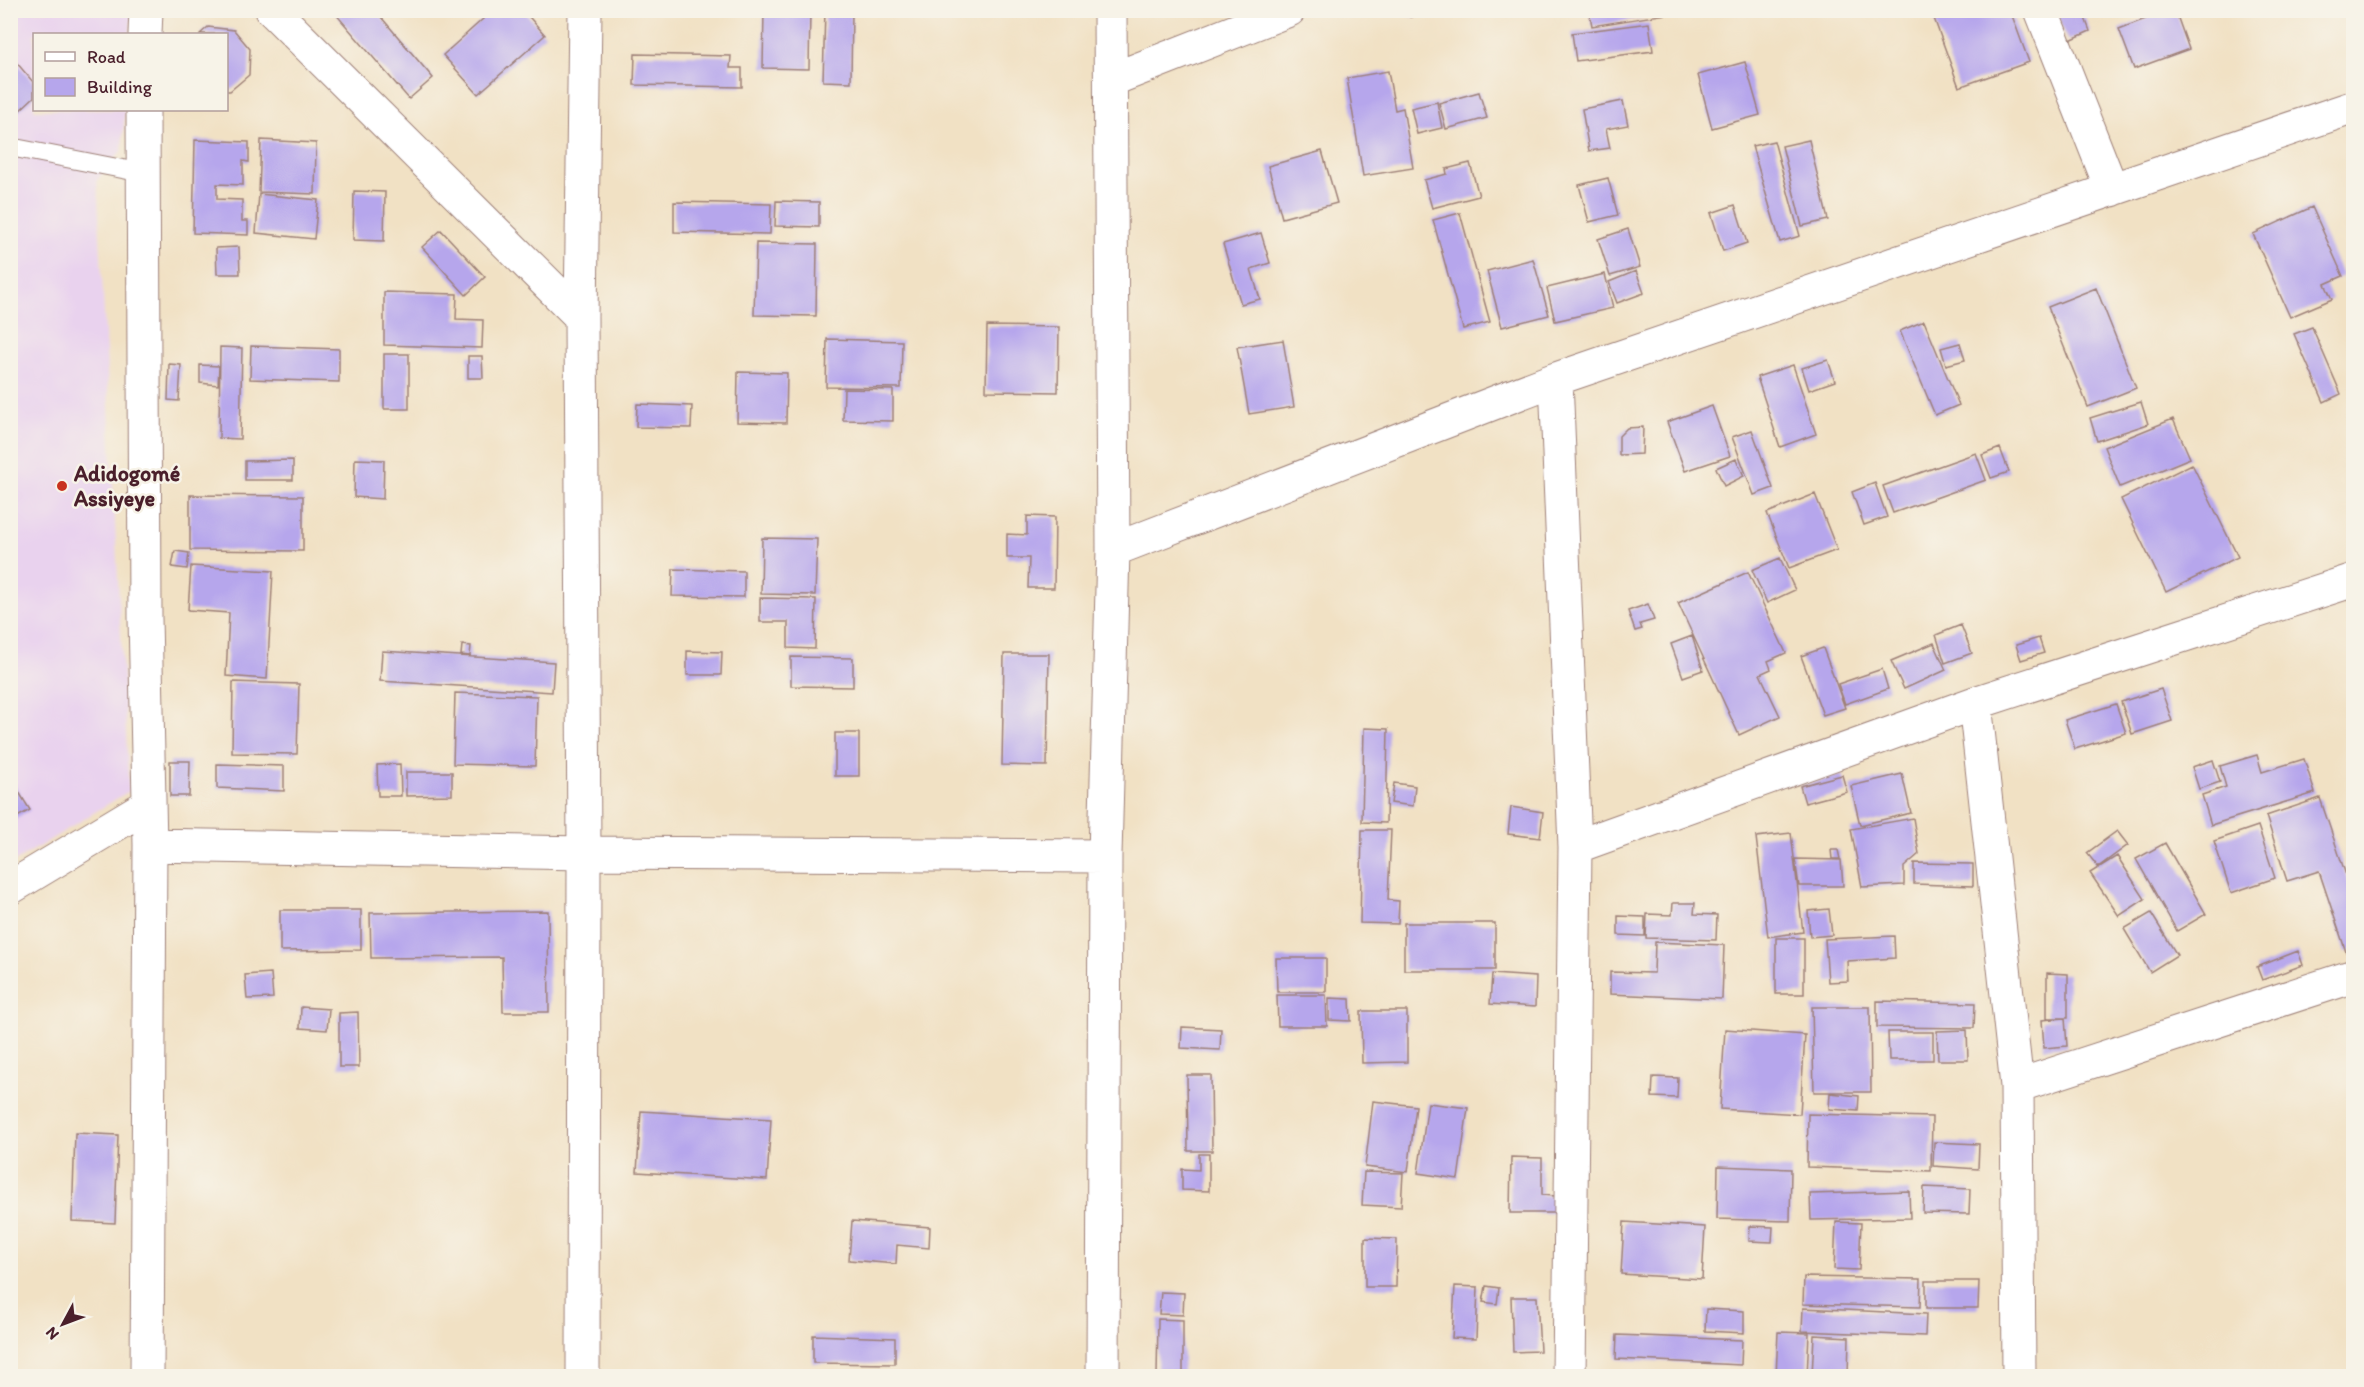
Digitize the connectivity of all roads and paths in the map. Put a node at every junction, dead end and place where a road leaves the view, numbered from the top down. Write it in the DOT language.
graph roads {
  1 [pos="146,10"];
  2 [pos="272,10"];
  3 [pos="585,10"];
  4 [pos="1110,10"];
  5 [pos="1289,10"];
  6 [pos="2041,10"];
  7 [pos="145,33"];
  8 [pos="1111,80"];
  9 [pos="2354,107"];
  10 [pos="142,111"];
  11 [pos="10,147"];
  12 [pos="143,173"];
  13 [pos="2112,190"];
  14 [pos="581,317"];
  15 [pos="1556,379"];
  16 [pos="1113,550"];
  17 [pos="2354,580"];
  18 [pos="1975,703"];
  19 [pos="148,805"];
  20 [pos="150,845"];
  21 [pos="1575,847"];
  22 [pos="584,853"];
  23 [pos="1105,856"];
  24 [pos="10,888"];
  25 [pos="2354,976"];
  26 [pos="2017,1086"];
  27 [pos="147,1377"];
  28 [pos="583,1377"];
  29 [pos="1103,1377"];
  30 [pos="1569,1377"];
  31 [pos="2019,1377"];
  1 -- 7 [label="street"];
  2 -- 14 [label="street"];
  3 -- 14 [label="street"];
  4 -- 8 [label="street"];
  5 -- 8 [label="street"];
  6 -- 13 [label="street"];
  8 -- 16 [label="street"];
  9 -- 13 [label="street"];
  10 -- 12 [label="street"];
  11 -- 12 [label="lane"];
  12 -- 19 [label="street"];
  13 -- 15 [label="street"];
  14 -- 22 [label="street"];
  15 -- 16 [label="street"];
  15 -- 21 [label="street"];
  16 -- 23 [label="street"];
  17 -- 18 [label="street"];
  18 -- 21 [label="street"];
  18 -- 26 [label="street"];
  19 -- 20 [label="street"];
  19 -- 24 [label="street"];
  20 -- 22 [label="street"];
  20 -- 27 [label="street"];
  21 -- 30 [label="street"];
  22 -- 23 [label="street"];
  22 -- 28 [label="street"];
  23 -- 29 [label="street"];
  25 -- 26 [label="street"];
  26 -- 31 [label="street"];
}
